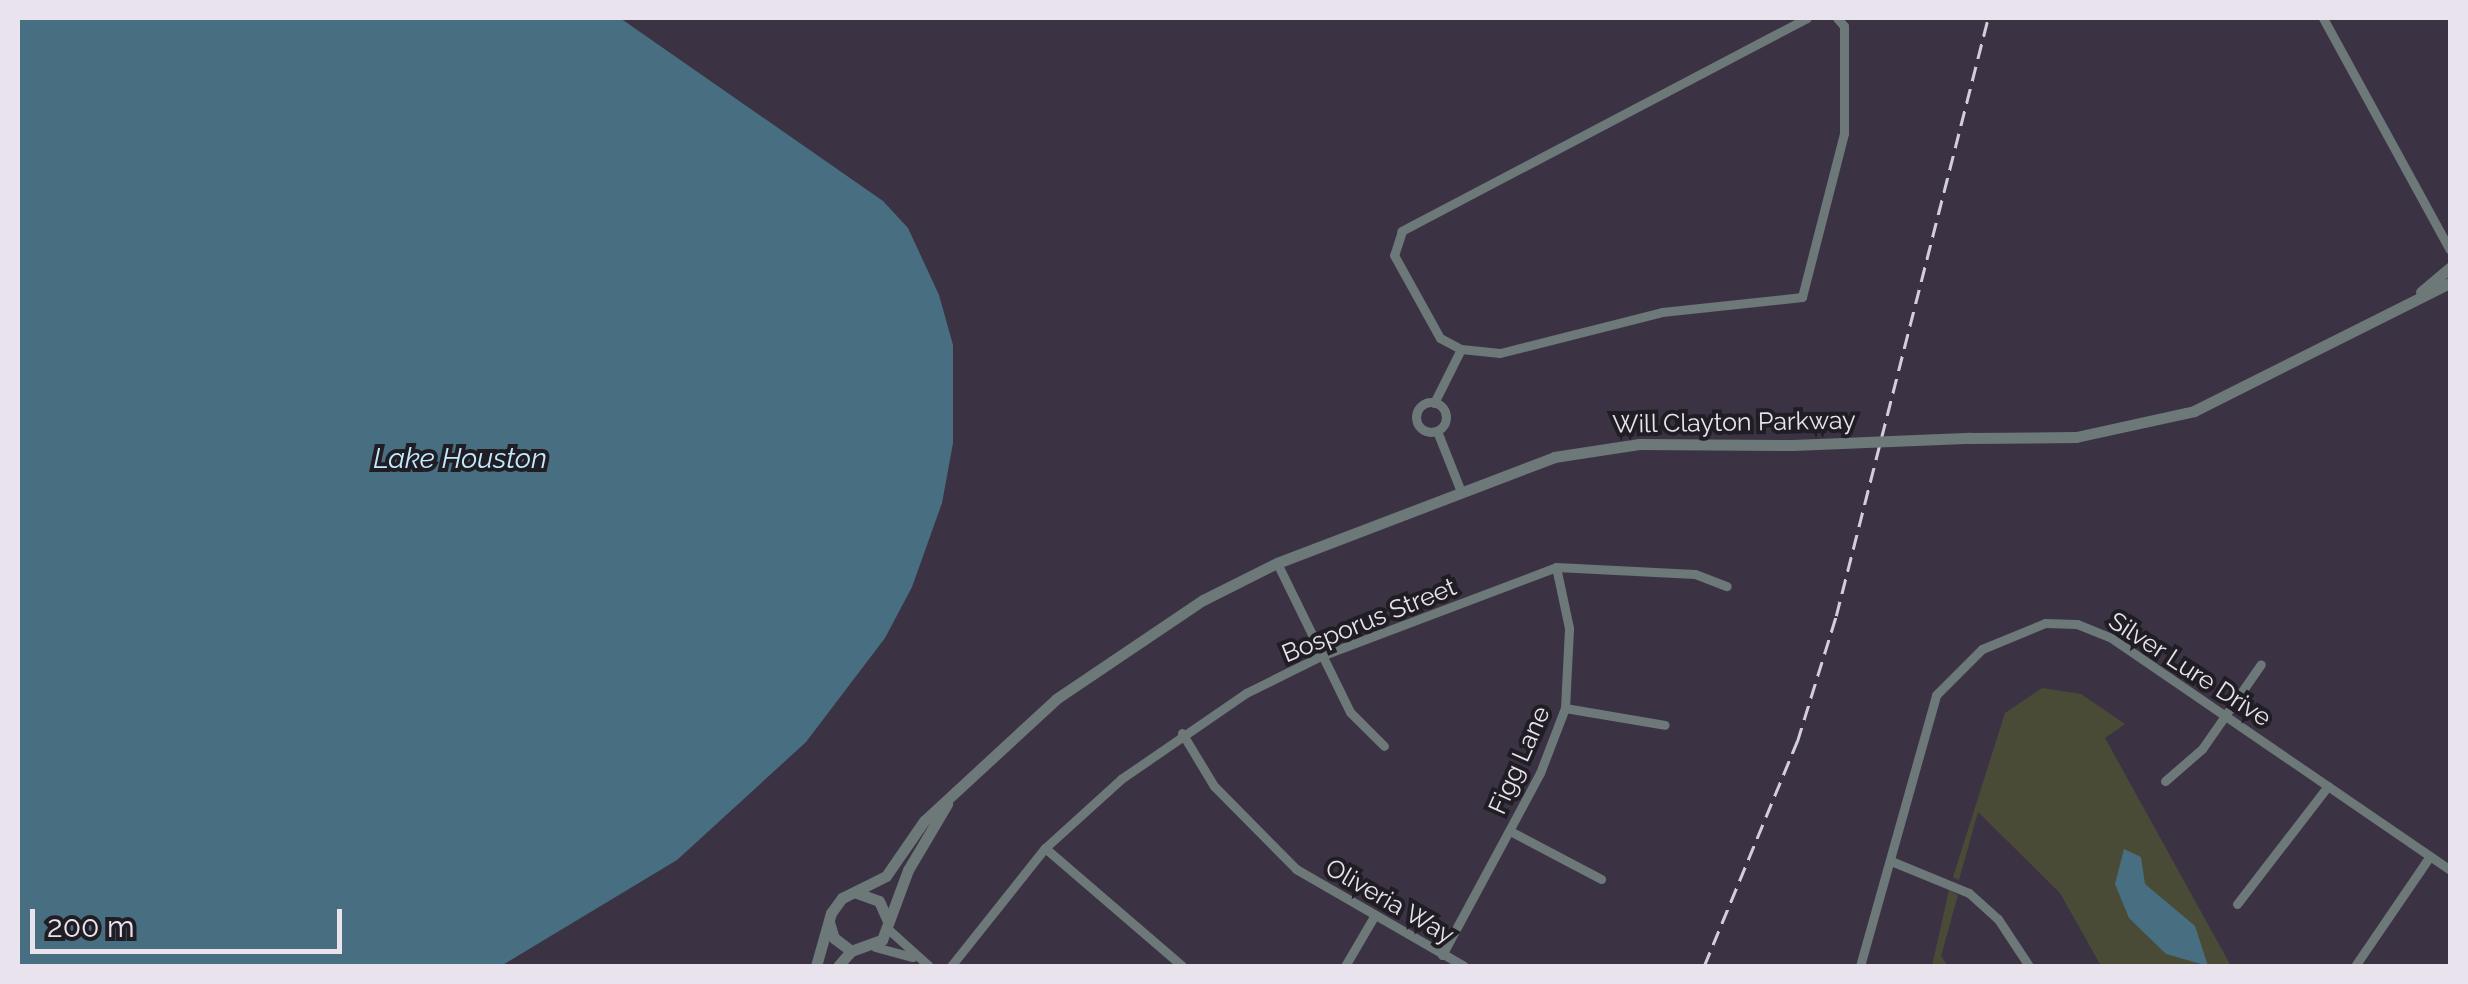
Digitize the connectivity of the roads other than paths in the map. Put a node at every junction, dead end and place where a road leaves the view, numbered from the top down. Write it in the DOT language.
graph roads {
  1 [pos="1806,18"];
  2 [pos="1837,18"];
  3 [pos="2323,18"];
  4 [pos="2450,250"];
  5 [pos="2450,268"];
  6 [pos="2450,282"];
  7 [pos="2414,298"];
  8 [pos="1461,349"];
  9 [pos="1434,403"];
  10 [pos="1437,431"];
  11 [pos="1460,489"];
  12 [pos="1277,563"];
  13 [pos="1556,567"];
  14 [pos="1727,586"];
  15 [pos="1321,656"];
  16 [pos="2261,664"];
  17 [pos="1565,708"];
  18 [pos="2225,716"];
  19 [pos="1666,725"];
  20 [pos="1182,733"];
  21 [pos="1384,746"];
  22 [pos="2165,782"];
  23 [pos="2328,786"];
  24 [pos="947,804"];
  25 [pos="1510,831"];
  26 [pos="1045,848"];
  27 [pos="2430,856"];
  28 [pos="1891,861"];
  29 [pos="2450,870"];
  30 [pos="1602,879"];
  31 [pos="857,893"];
  32 [pos="2237,904"];
  33 [pos="1373,918"];
  34 [pos="829,922"];
  35 [pos="888,926"];
  36 [pos="875,947"];
  37 [pos="852,951"];
  38 [pos="1442,954"];
  39 [pos="916,958"];
  40 [pos="2360,964"];
  41 [pos="816,966"];
  42 [pos="838,966"];
  43 [pos="929,966"];
  44 [pos="951,966"];
  45 [pos="1182,966"];
  46 [pos="1345,966"];
  47 [pos="1464,966"];
  48 [pos="1860,966"];
  49 [pos="2029,966"];
  1 -- 8 [label="street"];
  2 -- 8 [label="street"];
  3 -- 4 [label="street"];
  5 -- 7 [label="street, Will Clayton Parkway"];
  6 -- 7 [label="street, Will Clayton Parkway"];
  7 -- 11 [label="street, Will Clayton Parkway, bridge"];
  8 -- 9 [label="street"];
  9 -- 10 [label="street"];
  9 -- 10 [label="street"];
  10 -- 11 [label="street"];
  11 -- 12 [label="street, Will Clayton Parkway"];
  12 -- 15 [label="street"];
  12 -- 24 [label="street, Will Clayton Parkway"];
  13 -- 14 [label="street, Bosporus Street"];
  13 -- 15 [label="street, Bosporus Street"];
  13 -- 17 [label="street, Figg Lane"];
  15 -- 20 [label="street, Bosporus Street"];
  15 -- 21 [label="street"];
  16 -- 18 [label="street"];
  17 -- 19 [label="street"];
  17 -- 25 [label="street, Figg Lane"];
  18 -- 22 [label="street"];
  18 -- 23 [label="street, Silver Lure Drive"];
  18 -- 28 [label="street, Silver Lure Drive"];
  20 -- 26 [label="street, Bosporus Street"];
  20 -- 33 [label="street, Oliveria Way"];
  23 -- 27 [label="street, Silver Lure Drive"];
  23 -- 32 [label="street"];
  24 -- 31 [label="street, Will Clayton Parkway"];
  24 -- 35 [label="street, Will Clayton Parkway"];
  25 -- 30 [label="street"];
  25 -- 38 [label="street, Figg Lane"];
  26 -- 44 [label="street, Bosporus Street"];
  26 -- 45 [label="street"];
  27 -- 29 [label="street, Silver Lure Drive"];
  27 -- 40 [label="street"];
  28 -- 48 [label="street, Silver Lure Drive"];
  28 -- 49 [label="street"];
  31 -- 34 [label="street"];
  31 -- 35 [label="street"];
  33 -- 38 [label="street, Oliveria Way"];
  33 -- 46 [label="street"];
  34 -- 37 [label="street"];
  34 -- 41 [label="street"];
  35 -- 36 [label="street"];
  35 -- 39 [label="street"];
  36 -- 37 [label="street"];
  36 -- 39 [label="street"];
  37 -- 42 [label="street"];
  38 -- 47 [label="street, Oliveria Way"];
  39 -- 43 [label="street"];
}
